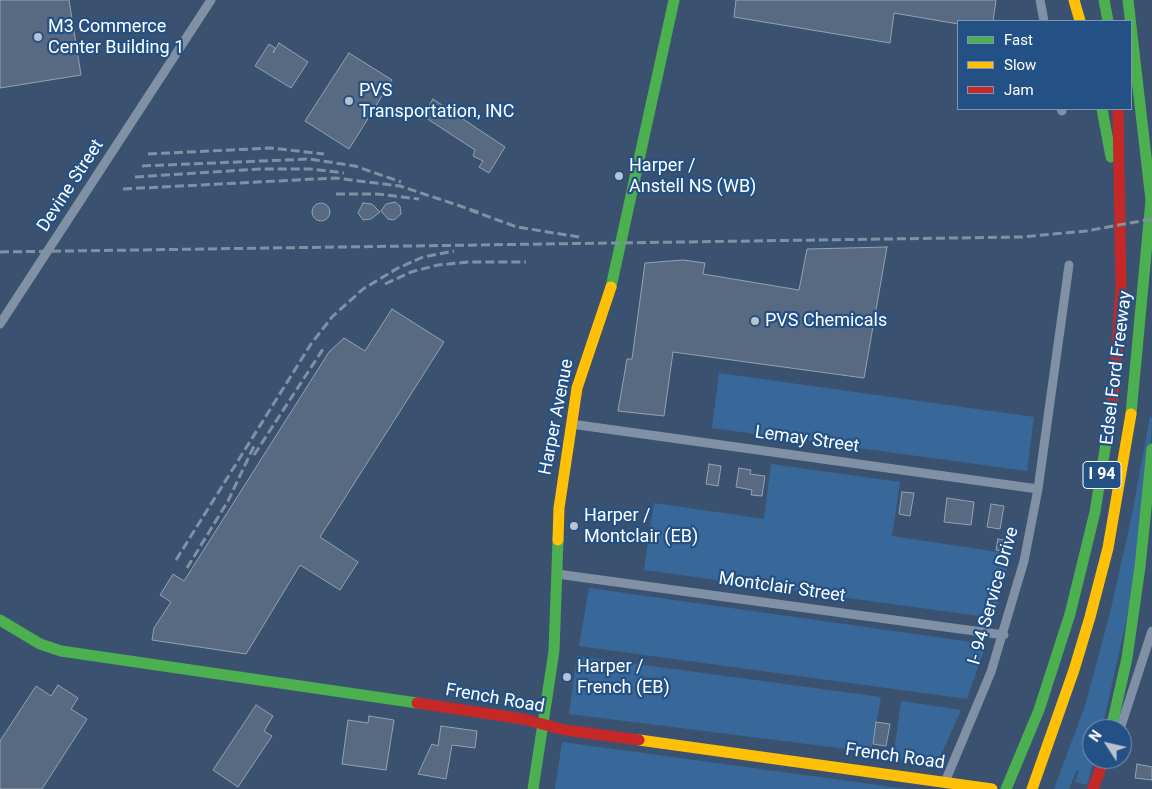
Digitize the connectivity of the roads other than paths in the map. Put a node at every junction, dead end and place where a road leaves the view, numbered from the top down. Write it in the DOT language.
graph roads {
  1 [pos="211,0"];
  2 [pos="674,0"];
  3 [pos="1040,0"];
  4 [pos="1074,0"];
  5 [pos="1104,0"];
  6 [pos="1128,0"];
  7 [pos="1044,20"];
  8 [pos="1080,20"];
  9 [pos="1108,20"];
  10 [pos="1130,20"];
  11 [pos="1132,34"];
  12 [pos="1102,110"];
  13 [pos="1118,110"];
  14 [pos="1118,197"];
  15 [pos="1152,205"];
  16 [pos="1069,265"];
  17 [pos="0,324"];
  18 [pos="572,424"];
  19 [pos="1152,449"];
  20 [pos="1038,489"];
  21 [pos="556,574"];
  22 [pos="0,620"];
  23 [pos="1152,631"];
  24 [pos="1004,635"];
  25 [pos="1149,656"];
  26 [pos="1113,719"];
  27 [pos="1124,719"];
  28 [pos="544,724"];
  29 [pos="1100,769"];
  30 [pos="943,785"];
  31 [pos="533,789"];
  32 [pos="992,789"];
  33 [pos="1006,789"];
  34 [pos="1032,789"];
  35 [pos="1093,789"];
  1 -- 17 [label="street, Devine Street"];
  2 -- 18 [label="main road, Harper Avenue"];
  3 -- 7 [label="street"];
  4 -- 8 [label="main road"];
  5 -- 9 [label="main road"];
  6 -- 10 [label="main road, Edsel Ford Freeway / I 94"];
  11 -- 15 [label="main road, Edsel Ford Freeway / I 94"];
  12 -- 14 [label="main road"];
  13 -- 14 [label="main road, Edsel Ford Freeway / I 94"];
  14 -- 33 [label="main road, Edsel Ford Freeway / I 94"];
  15 -- 34 [label="main road, Edsel Ford Freeway / I 94"];
  16 -- 20 [label="street, I- 94 Service Drive"];
  18 -- 20 [label="street, Lemay Street"];
  18 -- 21 [label="main road, Harper Avenue"];
  19 -- 26 [label="main road"];
  20 -- 24 [label="street, I- 94 Service Drive"];
  21 -- 24 [label="street, Montclair Street"];
  21 -- 28 [label="main road, Harper Avenue"];
  22 -- 28 [label="main road, French Road"];
  23 -- 25 [label="street"];
  24 -- 30 [label="street, I- 94 Service Drive"];
  25 -- 27 [label="street"];
  28 -- 30 [label="main road, French Road"];
  28 -- 31 [label="main road, Harper Avenue"];
  29 -- 35 [label="main road"];
  30 -- 32 [label="main road, French Road"];
}
